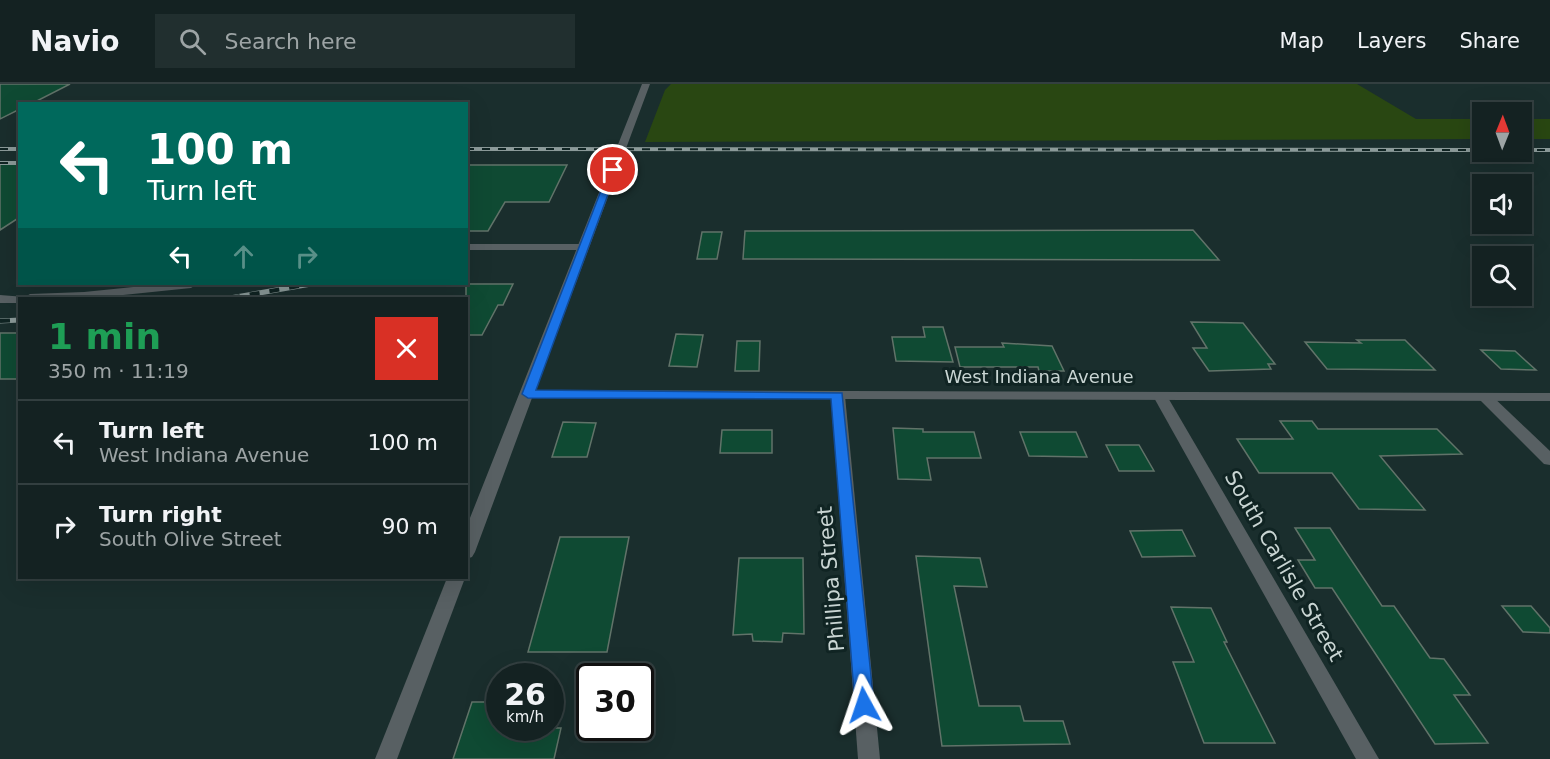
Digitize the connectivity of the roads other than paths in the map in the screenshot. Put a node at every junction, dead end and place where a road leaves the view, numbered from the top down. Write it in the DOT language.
graph roads {
  1 [pos="646,84"];
  2 [pos="468,247"];
  3 [pos="584,247"];
  4 [pos="181,285"];
  5 [pos="57,297"];
  6 [pos="0,299"];
  7 [pos="18,299"];
  8 [pos="528,394"];
  9 [pos="838,396"];
  10 [pos="1160,396"];
  11 [pos="1485,397"];
  12 [pos="1550,397"];
  13 [pos="1550,460"];
  14 [pos="468,547"];
  15 [pos="456,579"];
  16 [pos="386,759"];
  17 [pos="869,759"];
  18 [pos="1368,759"];
  1 -- 3 [label="street"];
  2 -- 3 [label="street"];
  3 -- 8 [label="street"];
  4 -- 5 [label="street"];
  6 -- 7 [label="street"];
  8 -- 9 [label="street, West Indiana Avenue"];
  8 -- 14 [label="street"];
  9 -- 10 [label="street, West Indiana Avenue"];
  9 -- 17 [label="street, Phillipa Street"];
  10 -- 11 [label="street, West Indiana Avenue"];
  10 -- 18 [label="street, South Carlisle Street"];
  11 -- 12 [label="street, West Indiana Avenue"];
  11 -- 13 [label="street"];
  15 -- 16 [label="street"];
}
